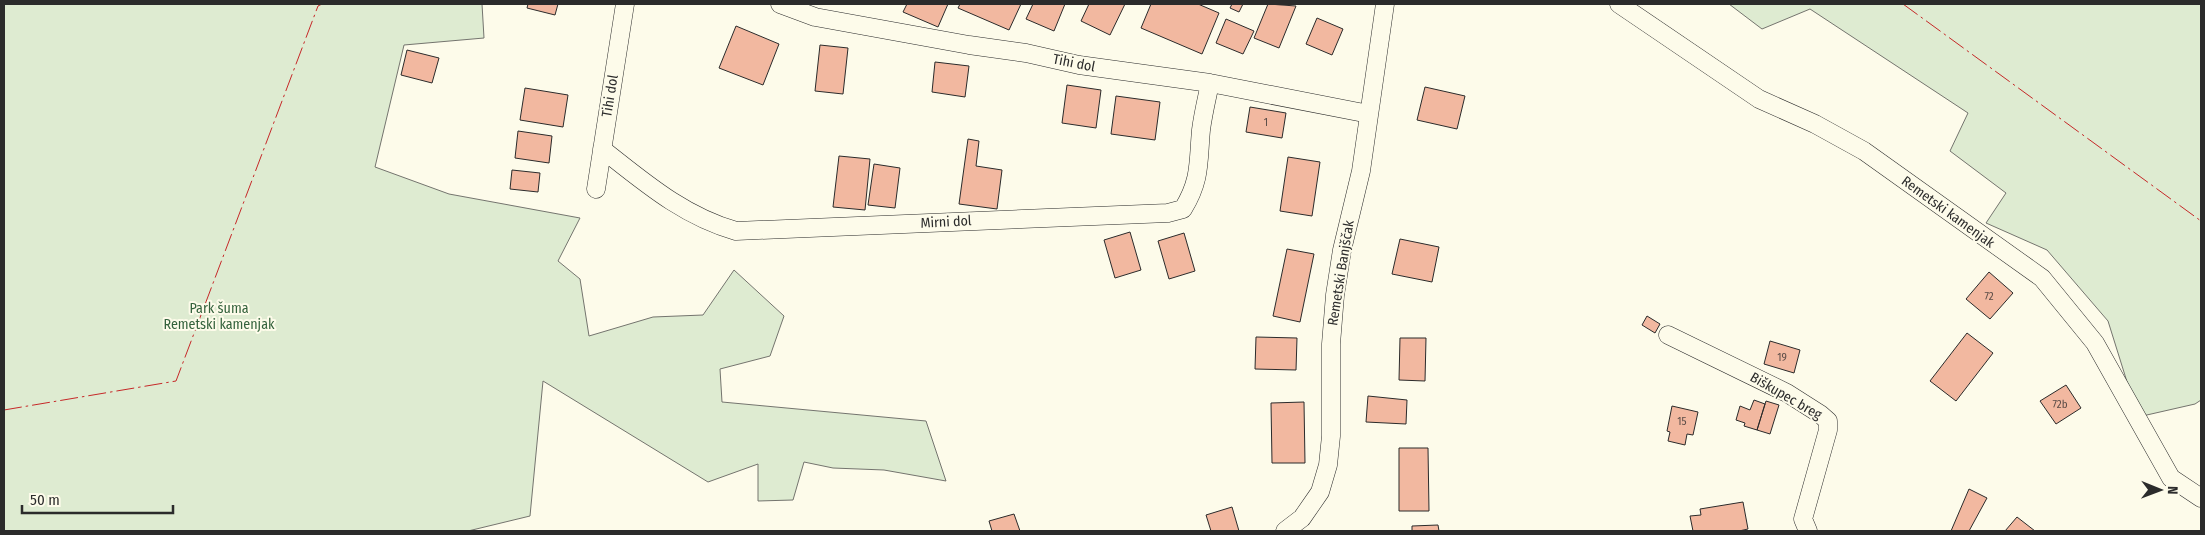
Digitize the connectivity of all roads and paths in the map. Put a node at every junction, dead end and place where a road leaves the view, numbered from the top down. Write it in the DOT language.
graph roads {
  1 [pos="625,4"];
  2 [pos="780,4"];
  3 [pos="1385,4"];
  4 [pos="1619,4"];
  5 [pos="1210,83"];
  6 [pos="1370,114"];
  7 [pos="602,150"];
  8 [pos="596,188"];
  9 [pos="1668,335"];
  10 [pos="2201,498"];
  11 [pos="1286,531"];
  12 [pos="1808,531"];
  1 -- 7 [label="street, Tihi dol"];
  2 -- 5 [label="street, Tihi dol"];
  3 -- 6 [label="street, Remetski Banjščak"];
  4 -- 10 [label="street, Remetski kamenjak"];
  5 -- 6 [label="street, Tihi dol"];
  5 -- 7 [label="street, Mirni dol"];
  6 -- 11 [label="street, Remetski Banjščak"];
  7 -- 8 [label="street, Tihi dol"];
  9 -- 12 [label="street, Biškupec breg"];
}
